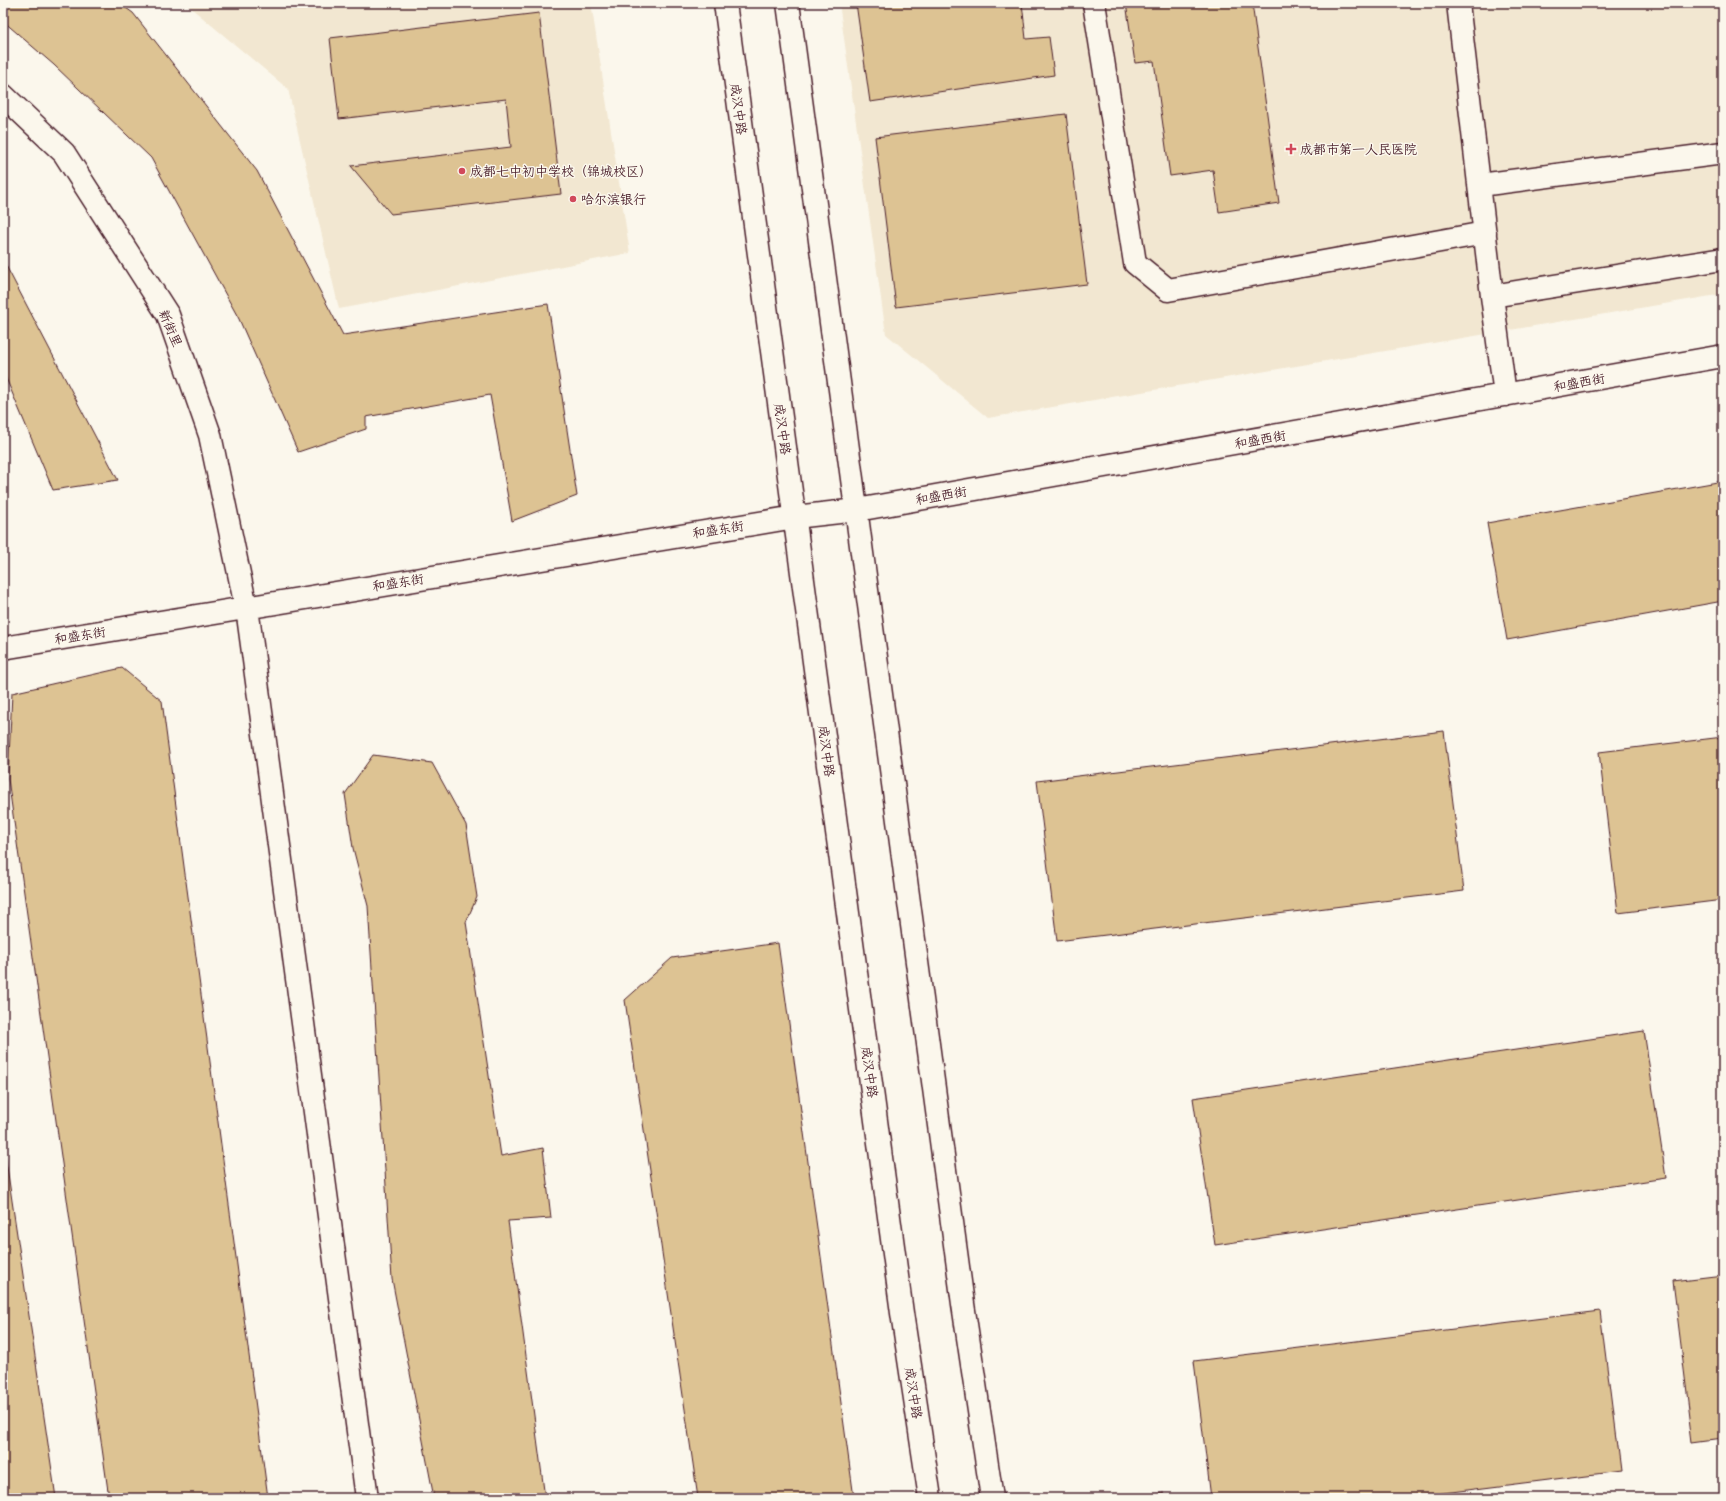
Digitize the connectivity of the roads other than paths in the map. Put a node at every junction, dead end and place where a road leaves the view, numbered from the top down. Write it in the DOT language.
graph roads {
  1 [pos="725,3"];
  2 [pos="788,3"];
  3 [pos="1094,3"];
  4 [pos="1458,3"];
  5 [pos="3,95"];
  6 [pos="1723,153"];
  7 [pos="1480,185"];
  8 [pos="1485,233"];
  9 [pos="1723,259"];
  10 [pos="1492,296"];
  11 [pos="1723,356"];
  12 [pos="1505,395"];
  13 [pos="857,510"];
  14 [pos="796,517"];
  15 [pos="246,608"];
  16 [pos="3,648"];
  17 [pos="367,1498"];
  18 [pos="930,1498"];
  19 [pos="992,1498"];
  1 -- 14 [label="street, 成汉中路"];
  2 -- 13 [label="street"];
  3 -- 8 [label="street"];
  4 -- 7 [label="street"];
  5 -- 15 [label="street, 新街里"];
  6 -- 7 [label="street"];
  7 -- 8 [label="street"];
  8 -- 10 [label="street"];
  9 -- 10 [label="street"];
  10 -- 12 [label="street"];
  11 -- 12 [label="street, 和盛西街"];
  12 -- 13 [label="street, 和盛西街"];
  13 -- 14 [label="street, 和盛西街"];
  13 -- 19 [label="street"];
  14 -- 15 [label="street, 和盛东街"];
  14 -- 18 [label="street, 成汉中路"];
  15 -- 16 [label="street, 和盛东街"];
  15 -- 17 [label="street, 新街里"];
}
